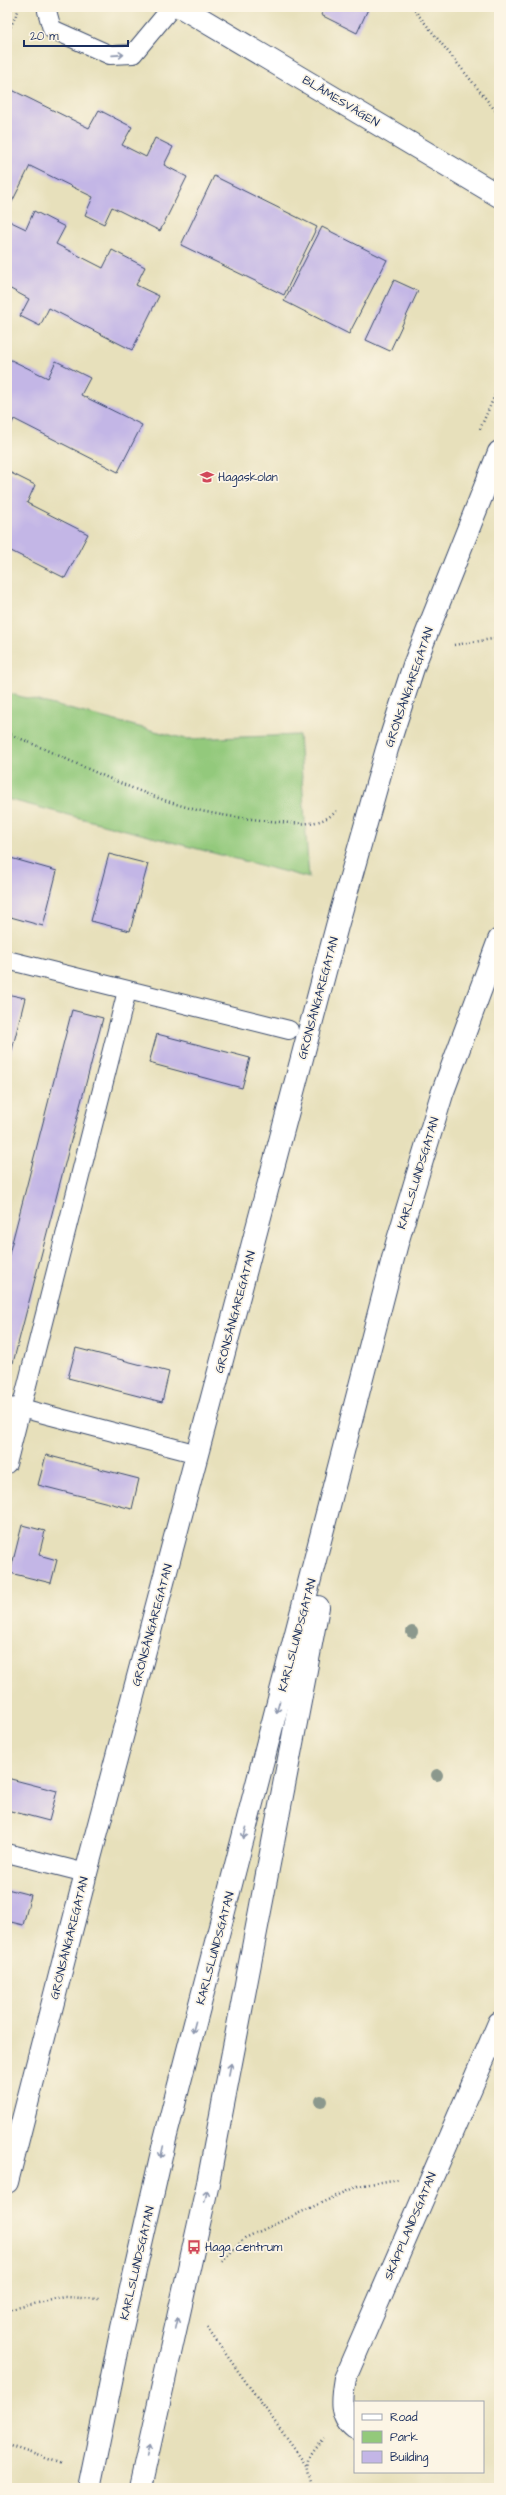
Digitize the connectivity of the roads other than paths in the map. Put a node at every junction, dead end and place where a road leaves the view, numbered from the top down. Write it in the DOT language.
graph roads {
  1 [pos="49,7"];
  2 [pos="172,7"];
  3 [pos="182,7"];
  4 [pos="499,196"];
  5 [pos="499,452"];
  6 [pos="499,940"];
  7 [pos="7,960"];
  8 [pos="127,991"];
  9 [pos="289,1030"];
  10 [pos="14,1408"];
  11 [pos="355,1412"];
  12 [pos="198,1454"];
  13 [pos="7,1464"];
  14 [pos="7,1853"];
  15 [pos="86,1873"];
  16 [pos="499,2023"];
  17 [pos="7,2182"];
  18 [pos="351,2423"];
  19 [pos="89,2488"];
  20 [pos="140,2488"];
  1 -- 2 [label="lane, one-way"];
  3 -- 4 [label="main road, BLÅMESVÄGEN"];
  5 -- 12 [label="main road, GRÖNSÅNGAREGATAN"];
  6 -- 11 [label="main road, KARLSLUNDSGATAN"];
  7 -- 8 [label="lane"];
  8 -- 9 [label="lane"];
  8 -- 10 [label="lane"];
  10 -- 12 [label="lane"];
  10 -- 13 [label="lane"];
  11 -- 19 [label="main road, KARLSLUNDSGATAN, one-way"];
  20 -- 11 [label="main road, KARLSLUNDSGATAN, one-way"];
  12 -- 15 [label="main road, GRÖNSÅNGAREGATAN"];
  14 -- 15 [label="lane"];
  15 -- 17 [label="main road, GRÖNSÅNGAREGATAN"];
  16 -- 18 [label="main road, SKÄPPLANDSGATAN"];
}
